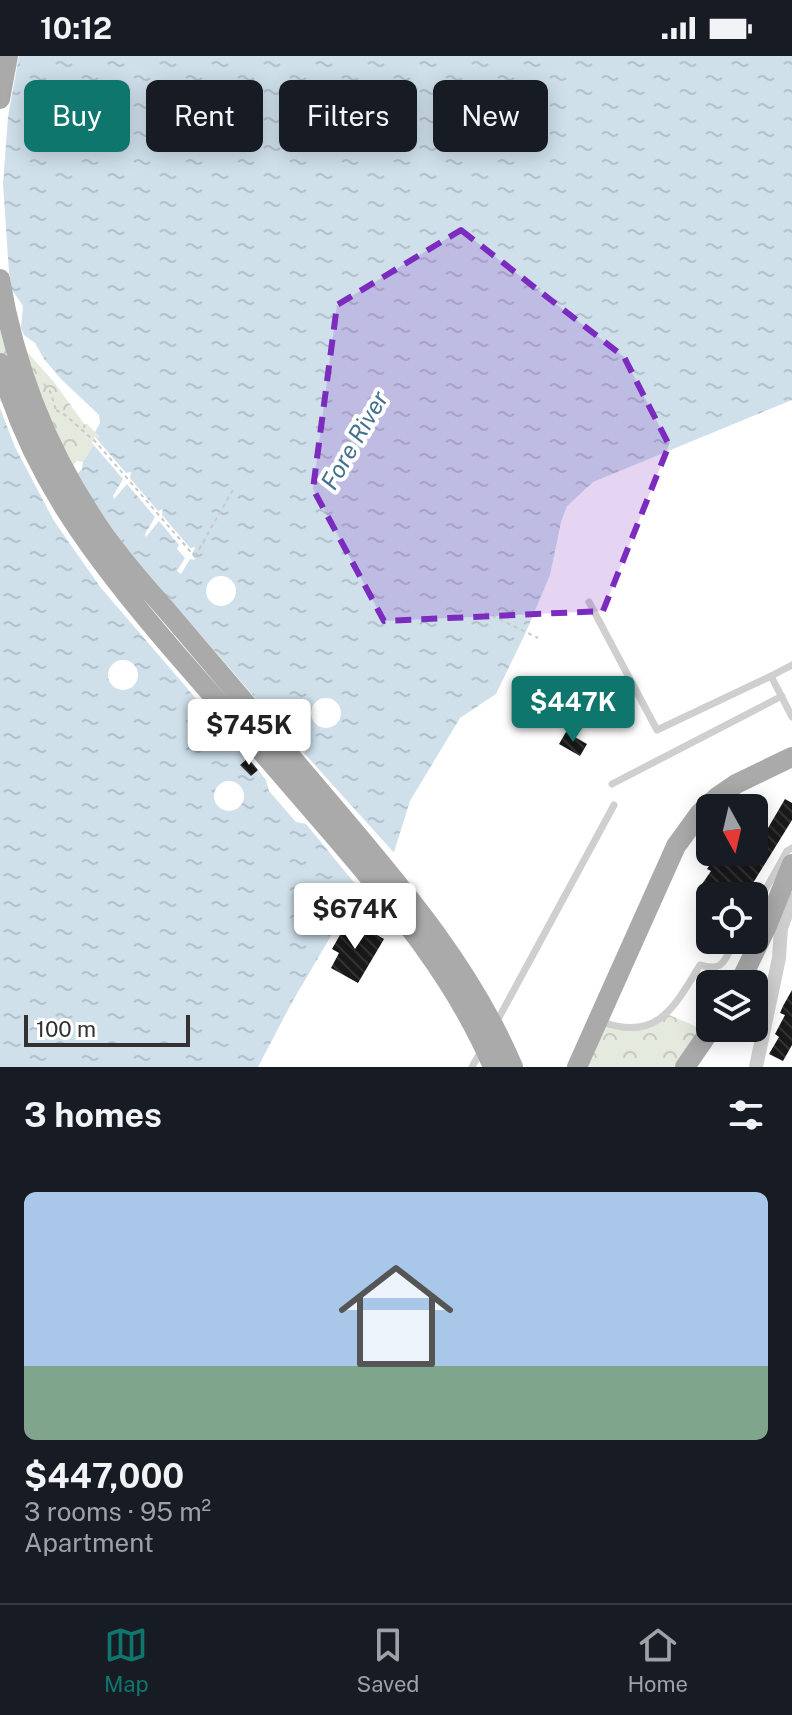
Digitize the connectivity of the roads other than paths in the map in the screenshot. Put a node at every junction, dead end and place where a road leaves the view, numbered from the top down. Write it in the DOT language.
graph roads {
  1 [pos="8,56"];
  2 [pos="0,99"];
  3 [pos="0,279"];
  4 [pos="0,363"];
  5 [pos="589,602"];
  6 [pos="792,665"];
  7 [pos="771,676"];
  8 [pos="782,696"];
  9 [pos="792,717"];
  10 [pos="792,757"];
  11 [pos="612,784"];
  12 [pos="614,805"];
  13 [pos="792,848"];
  14 [pos="792,864"];
  15 [pos="768,885"];
  16 [pos="792,899"];
  17 [pos="727,954"];
  18 [pos="786,961"];
  19 [pos="746,970"];
  20 [pos="598,1020"];
  21 [pos="703,1042"];
  22 [pos="509,1064"];
  23 [pos="472,1067"];
  24 [pos="577,1067"];
  25 [pos="685,1067"];
  26 [pos="756,1067"];
  1 -- 2 [label="main road"];
  3 -- 22 [label="main road, bridge"];
  4 -- 22 [label="main road, bridge"];
  5 -- 7 [label="lane"];
  6 -- 7 [label="lane"];
  7 -- 8 [label="lane"];
  8 -- 9 [label="lane"];
  8 -- 11 [label="lane"];
  10 -- 20 [label="main road"];
  12 -- 23 [label="lane"];
  13 -- 15 [label="lane"];
  14 -- 19 [label="main road"];
  16 -- 18 [label="street"];
  17 -- 20 [label="lane"];
  18 -- 26 [label="street"];
  20 -- 24 [label="main road"];
  21 -- 25 [label="main road"];
}
